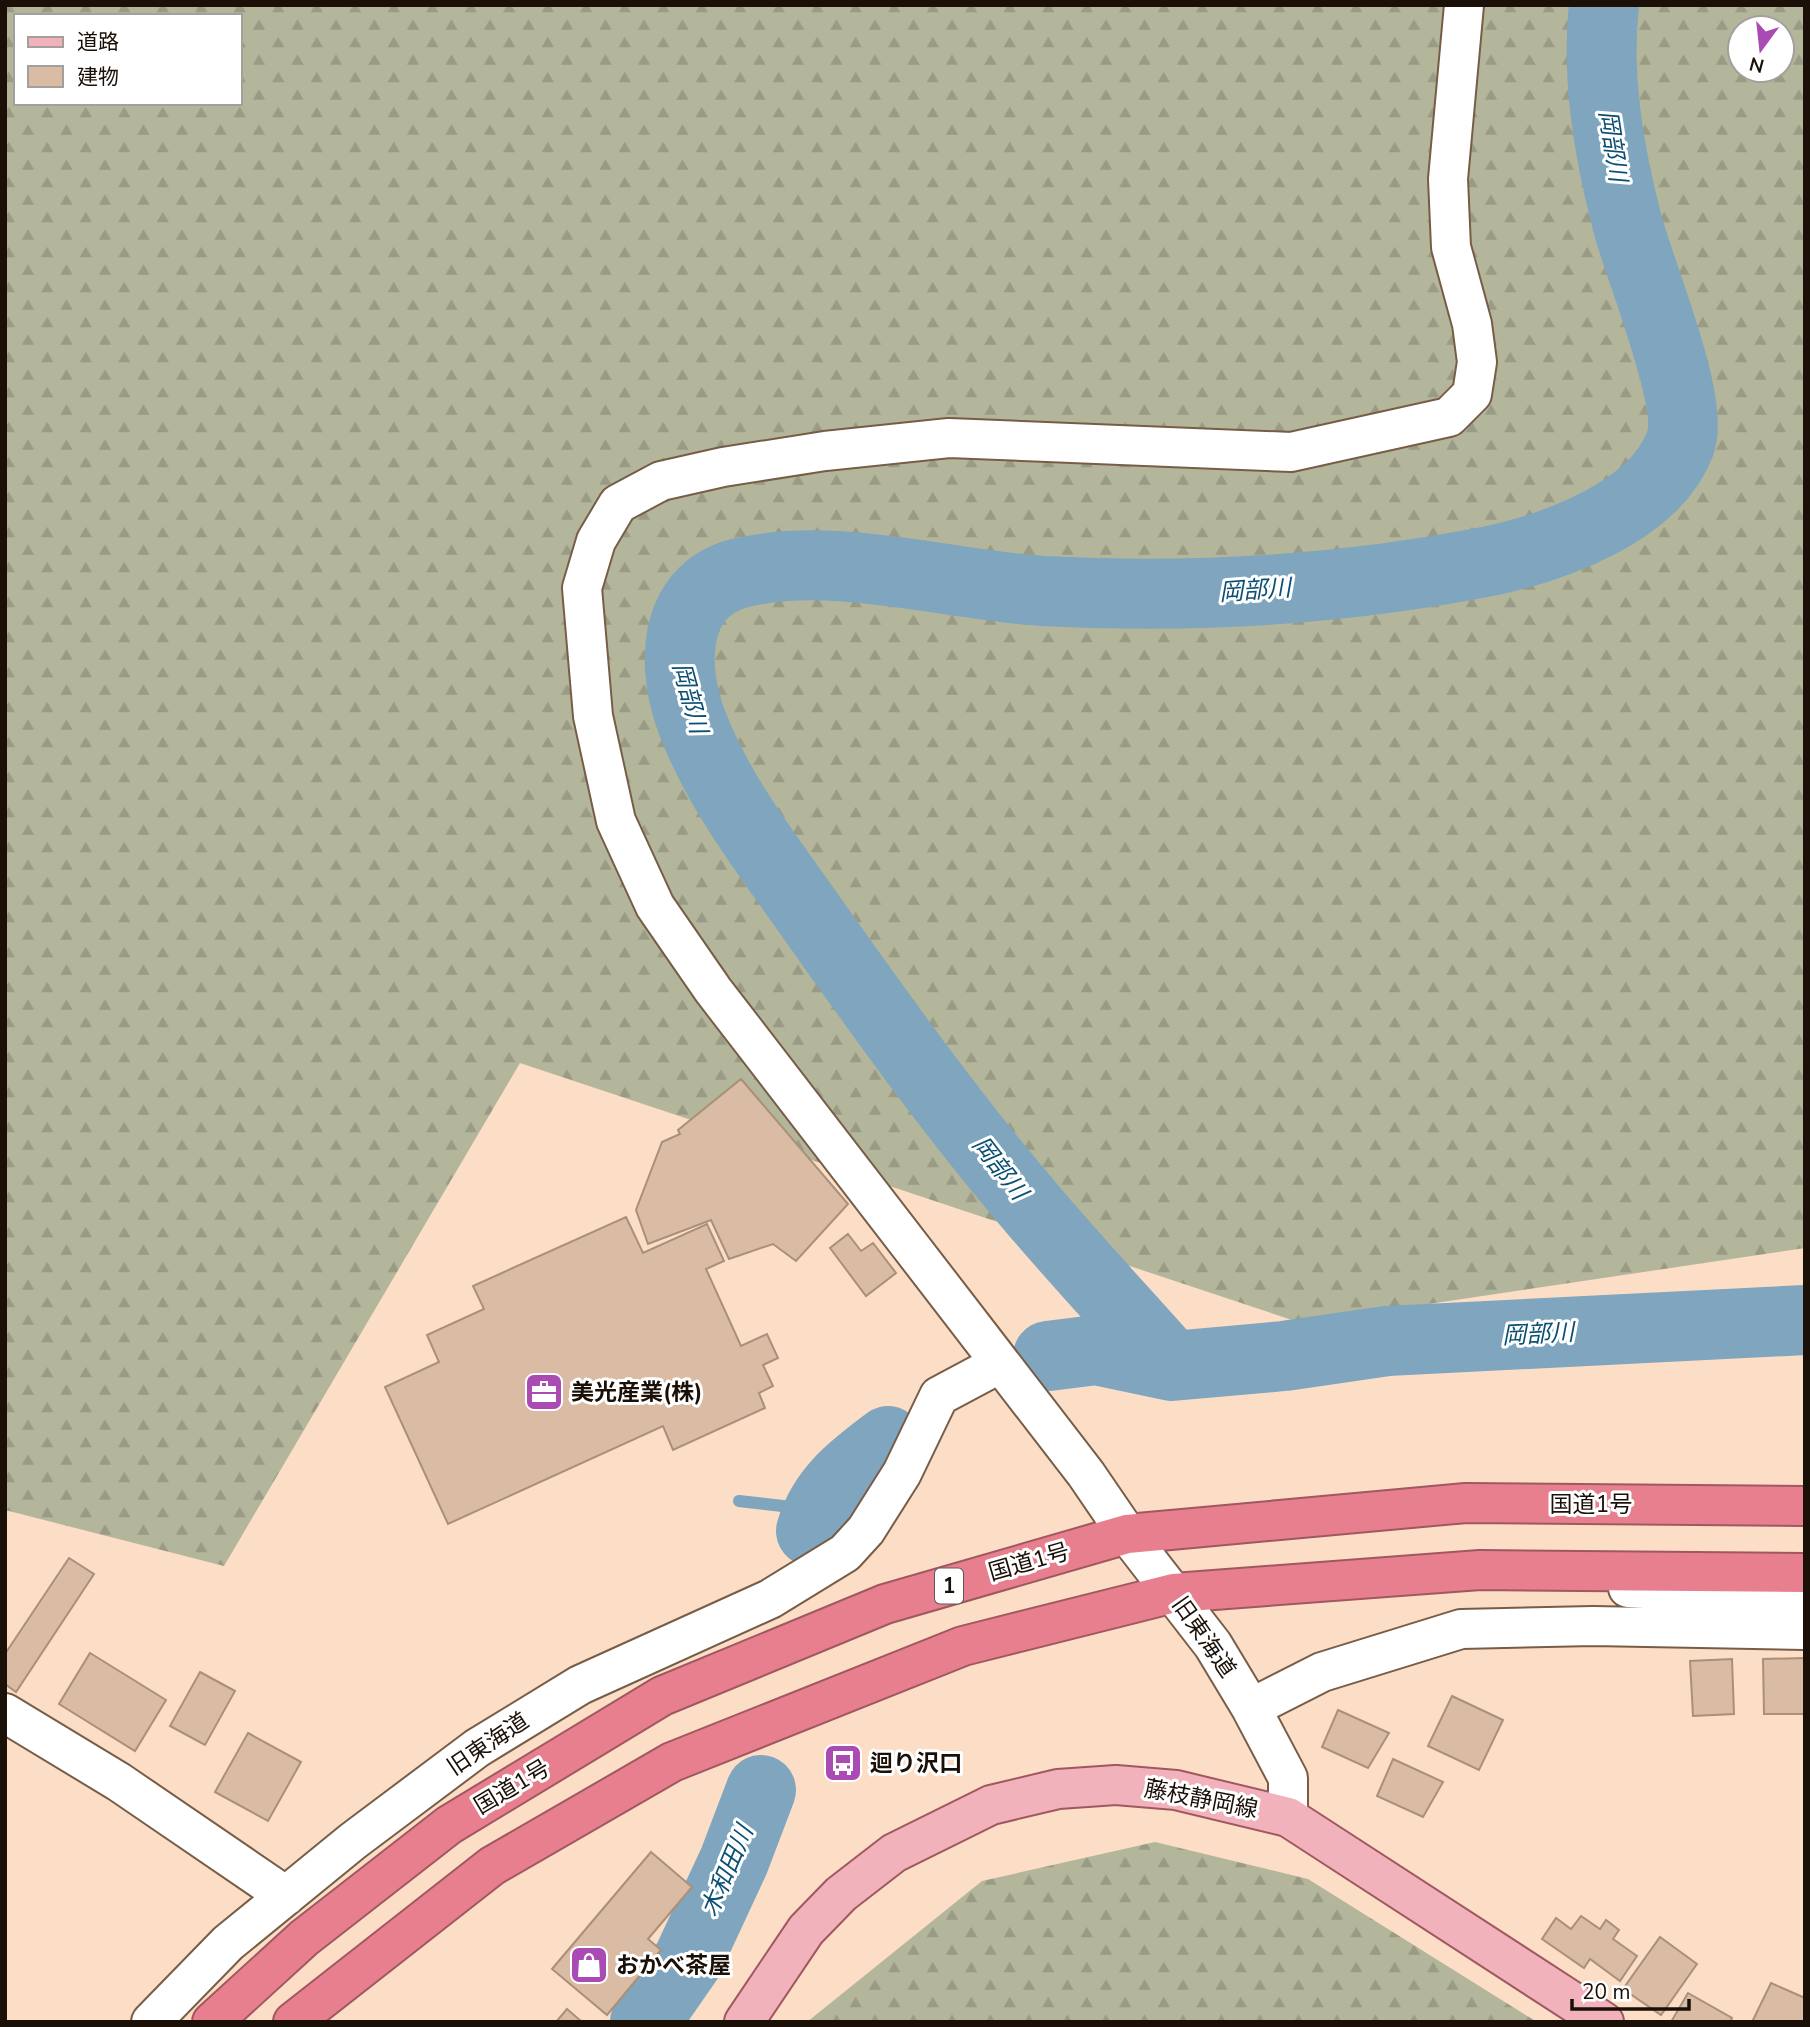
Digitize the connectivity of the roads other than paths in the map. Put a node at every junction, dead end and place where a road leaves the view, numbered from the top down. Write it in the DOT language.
graph roads {
  1 [pos="1464,5"];
  2 [pos="999,1364"];
  3 [pos="1805,1506"];
  4 [pos="1127,1534"];
  5 [pos="1480,1570"];
  6 [pos="1805,1573"];
  7 [pos="1174,1593"];
  8 [pos="1805,1598"];
  9 [pos="1805,1630"];
  10 [pos="1251,1708"];
  11 [pos="5,1713"];
  12 [pos="1288,1817"];
  13 [pos="286,1896"];
  14 [pos="151,2022"];
  15 [pos="212,2022"];
  16 [pos="293,2022"];
  17 [pos="744,2022"];
  18 [pos="1604,2022"];
  1 -- 2 [label="street, 旧東海道"];
  2 -- 4 [label="street, 旧東海道"];
  2 -- 13 [label="street, 旧東海道"];
  3 -- 4 [label="highway, 国道1号 / 1"];
  4 -- 7 [label="street, 旧東海道"];
  4 -- 15 [label="highway, 国道1号 / 1"];
  5 -- 6 [label="highway"];
  5 -- 7 [label="highway"];
  5 -- 8 [label="street"];
  7 -- 10 [label="street, 旧東海道"];
  7 -- 16 [label="highway"];
  9 -- 10 [label="street"];
  10 -- 12 [label="street, 旧東海道"];
  11 -- 13 [label="street"];
  12 -- 17 [label="main road, 藤枝静岡線"];
  12 -- 18 [label="main road, 藤枝静岡線"];
  13 -- 14 [label="street, 旧東海道"];
}
